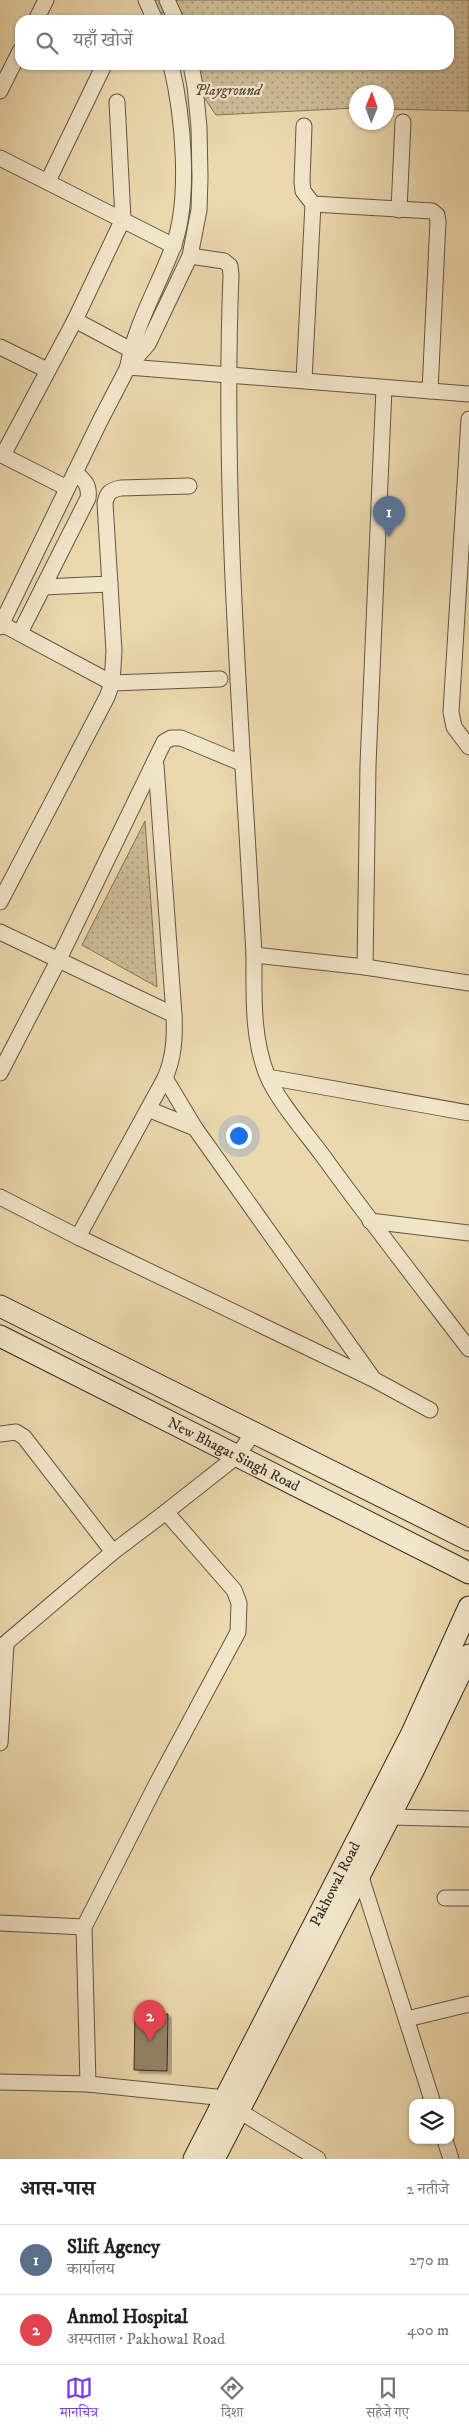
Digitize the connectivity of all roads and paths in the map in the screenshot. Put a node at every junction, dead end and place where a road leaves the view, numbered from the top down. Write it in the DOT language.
graph roads {
  1 [pos="46,0"];
  2 [pos="146,0"];
  3 [pos="167,0"];
  4 [pos="38,15"];
  5 [pos="153,15"];
  6 [pos="174,15"];
  7 [pos="15,61"];
  8 [pos="102,70"];
  9 [pos="172,70"];
  10 [pos="192,70"];
  11 [pos="0,91"];
  12 [pos="117,102"];
  13 [pos="403,122"];
  14 [pos="304,126"];
  15 [pos="0,158"];
  16 [pos="48,181"];
  17 [pos="313,204"];
  18 [pos="400,210"];
  19 [pos="123,219"];
  20 [pos="174,246"];
  21 [pos="190,256"];
  22 [pos="75,320"];
  23 [pos="0,347"];
  24 [pos="131,350"];
  25 [pos="128,367"];
  26 [pos="47,370"];
  27 [pos="227,374"];
  28 [pos="304,380"];
  29 [pos="384,388"];
  30 [pos="430,391"];
  31 [pos="469,394"];
  32 [pos="469,419"];
  33 [pos="2,454"];
  34 [pos="75,472"];
  35 [pos="189,486"];
  36 [pos="67,488"];
  37 [pos="110,584"];
  38 [pos="43,587"];
  39 [pos="1,626"];
  40 [pos="20,633"];
  41 [pos="220,679"];
  42 [pos="112,683"];
  43 [pos="469,747"];
  44 [pos="156,763"];
  45 [pos="241,763"];
  46 [pos="0,902"];
  47 [pos="0,932"];
  48 [pos="254,956"];
  49 [pos="58,961"];
  50 [pos="365,966"];
  51 [pos="469,983"];
  52 [pos="174,1016"];
  53 [pos="0,1073"];
  54 [pos="268,1077"];
  55 [pos="165,1078"];
  56 [pos="148,1109"];
  57 [pos="469,1113"];
  58 [pos="195,1128"];
  59 [pos="0,1197"];
  60 [pos="370,1221"];
  61 [pos="469,1233"];
  62 [pos="78,1237"];
  63 [pos="0,1306"];
  64 [pos="0,1336"];
  65 [pos="469,1349"];
  66 [pos="373,1379"];
  67 [pos="430,1410"];
  68 [pos="254,1432"];
  69 [pos="0,1434"];
  70 [pos="236,1456"];
  71 [pos="166,1512"];
  72 [pos="469,1540"];
  73 [pos="113,1552"];
  74 [pos="469,1573"];
  75 [pos="469,1608"];
  76 [pos="3,1646"];
  77 [pos="469,1655"];
  78 [pos="0,1743"];
  79 [pos="390,1817"];
  80 [pos="469,1819"];
  81 [pos="360,1874"];
  82 [pos="445,1898"];
  83 [pos="469,1898"];
  84 [pos="0,1923"];
  85 [pos="84,1927"];
  86 [pos="469,2004"];
  87 [pos="407,2019"];
  88 [pos="0,2082"];
  89 [pos="88,2084"];
  90 [pos="432,2099"];
  91 [pos="232,2105"];
  92 [pos="446,2144"];
  93 [pos="194,2159"];
  94 [pos="214,2159"];
  95 [pos="318,2159"];
  96 [pos="451,2159"];
  1 -- 4 [label="street"];
  2 -- 5 [label="street"];
  3 -- 6 [label="street"];
  7 -- 11 [label="street"];
  8 -- 16 [label="street"];
  9 -- 20 [label="street"];
  10 -- 21 [label="street"];
  12 -- 19 [label="street"];
  13 -- 18 [label="street"];
  14 -- 17 [label="street"];
  15 -- 16 [label="street"];
  16 -- 19 [label="street"];
  17 -- 18 [label="street"];
  17 -- 28 [label="street"];
  18 -- 30 [label="street"];
  19 -- 20 [label="street"];
  19 -- 22 [label="street"];
  20 -- 24 [label="street"];
  21 -- 25 [label="street"];
  21 -- 27 [label="street"];
  22 -- 24 [label="street"];
  22 -- 26 [label="street"];
  23 -- 26 [label="street"];
  24 -- 25 [label="street"];
  25 -- 27 [label="street"];
  25 -- 34 [label="street"];
  26 -- 33 [label="street"];
  27 -- 28 [label="street"];
  27 -- 45 [label="street"];
  28 -- 29 [label="street"];
  29 -- 30 [label="street"];
  29 -- 50 [label="street"];
  30 -- 31 [label="street"];
  32 -- 43 [label="street"];
  33 -- 36 [label="street"];
  34 -- 36 [label="street"];
  34 -- 38 [label="street"];
  35 -- 37 [label="street"];
  36 -- 39 [label="street"];
  37 -- 38 [label="street"];
  37 -- 42 [label="street"];
  38 -- 40 [label="street"];
  39 -- 40 [label="street"];
  40 -- 42 [label="street"];
  41 -- 42 [label="street"];
  42 -- 46 [label="street"];
  44 -- 45 [label="street"];
  44 -- 49 [label="street"];
  44 -- 52 [label="street"];
  45 -- 48 [label="street"];
  47 -- 49 [label="street"];
  48 -- 50 [label="street"];
  48 -- 54 [label="street"];
  49 -- 52 [label="street"];
  49 -- 53 [label="street"];
  50 -- 51 [label="street"];
  52 -- 55 [label="street"];
  54 -- 57 [label="street"];
  54 -- 60 [label="street"];
  55 -- 56 [label="street"];
  55 -- 58 [label="street"];
  56 -- 58 [label="street"];
  56 -- 62 [label="street"];
  58 -- 66 [label="street"];
  59 -- 62 [label="street"];
  60 -- 61 [label="street"];
  60 -- 65 [label="street"];
  62 -- 66 [label="street"];
  63 -- 68 [label="street, New Bhagat Singh Road"];
  64 -- 70 [label="street, New Bhagat Singh Road"];
  66 -- 67 [label="street"];
  68 -- 70 [label="street"];
  68 -- 72 [label="street, New Bhagat Singh Road"];
  69 -- 73 [label="street"];
  70 -- 71 [label="street"];
  70 -- 74 [label="street, New Bhagat Singh Road"];
  71 -- 73 [label="street"];
  71 -- 85 [label="street"];
  73 -- 76 [label="street"];
  75 -- 91 [label="street, Pakhowal Road"];
  76 -- 78 [label="street"];
  77 -- 79 [label="street, Pakhowal Road"];
  79 -- 80 [label="street"];
  79 -- 81 [label="street, Pakhowal Road"];
  81 -- 87 [label="street"];
  81 -- 91 [label="street, Pakhowal Road"];
  82 -- 83 [label="street"];
  84 -- 85 [label="street"];
  85 -- 89 [label="street"];
  86 -- 87 [label="street"];
  87 -- 90 [label="street"];
  88 -- 89 [label="street"];
  89 -- 91 [label="street"];
  91 -- 93 [label="street, Pakhowal Road"];
  91 -- 94 [label="street, Pakhowal Road"];
  91 -- 95 [label="street"];
  92 -- 96 [label="street"];
}
